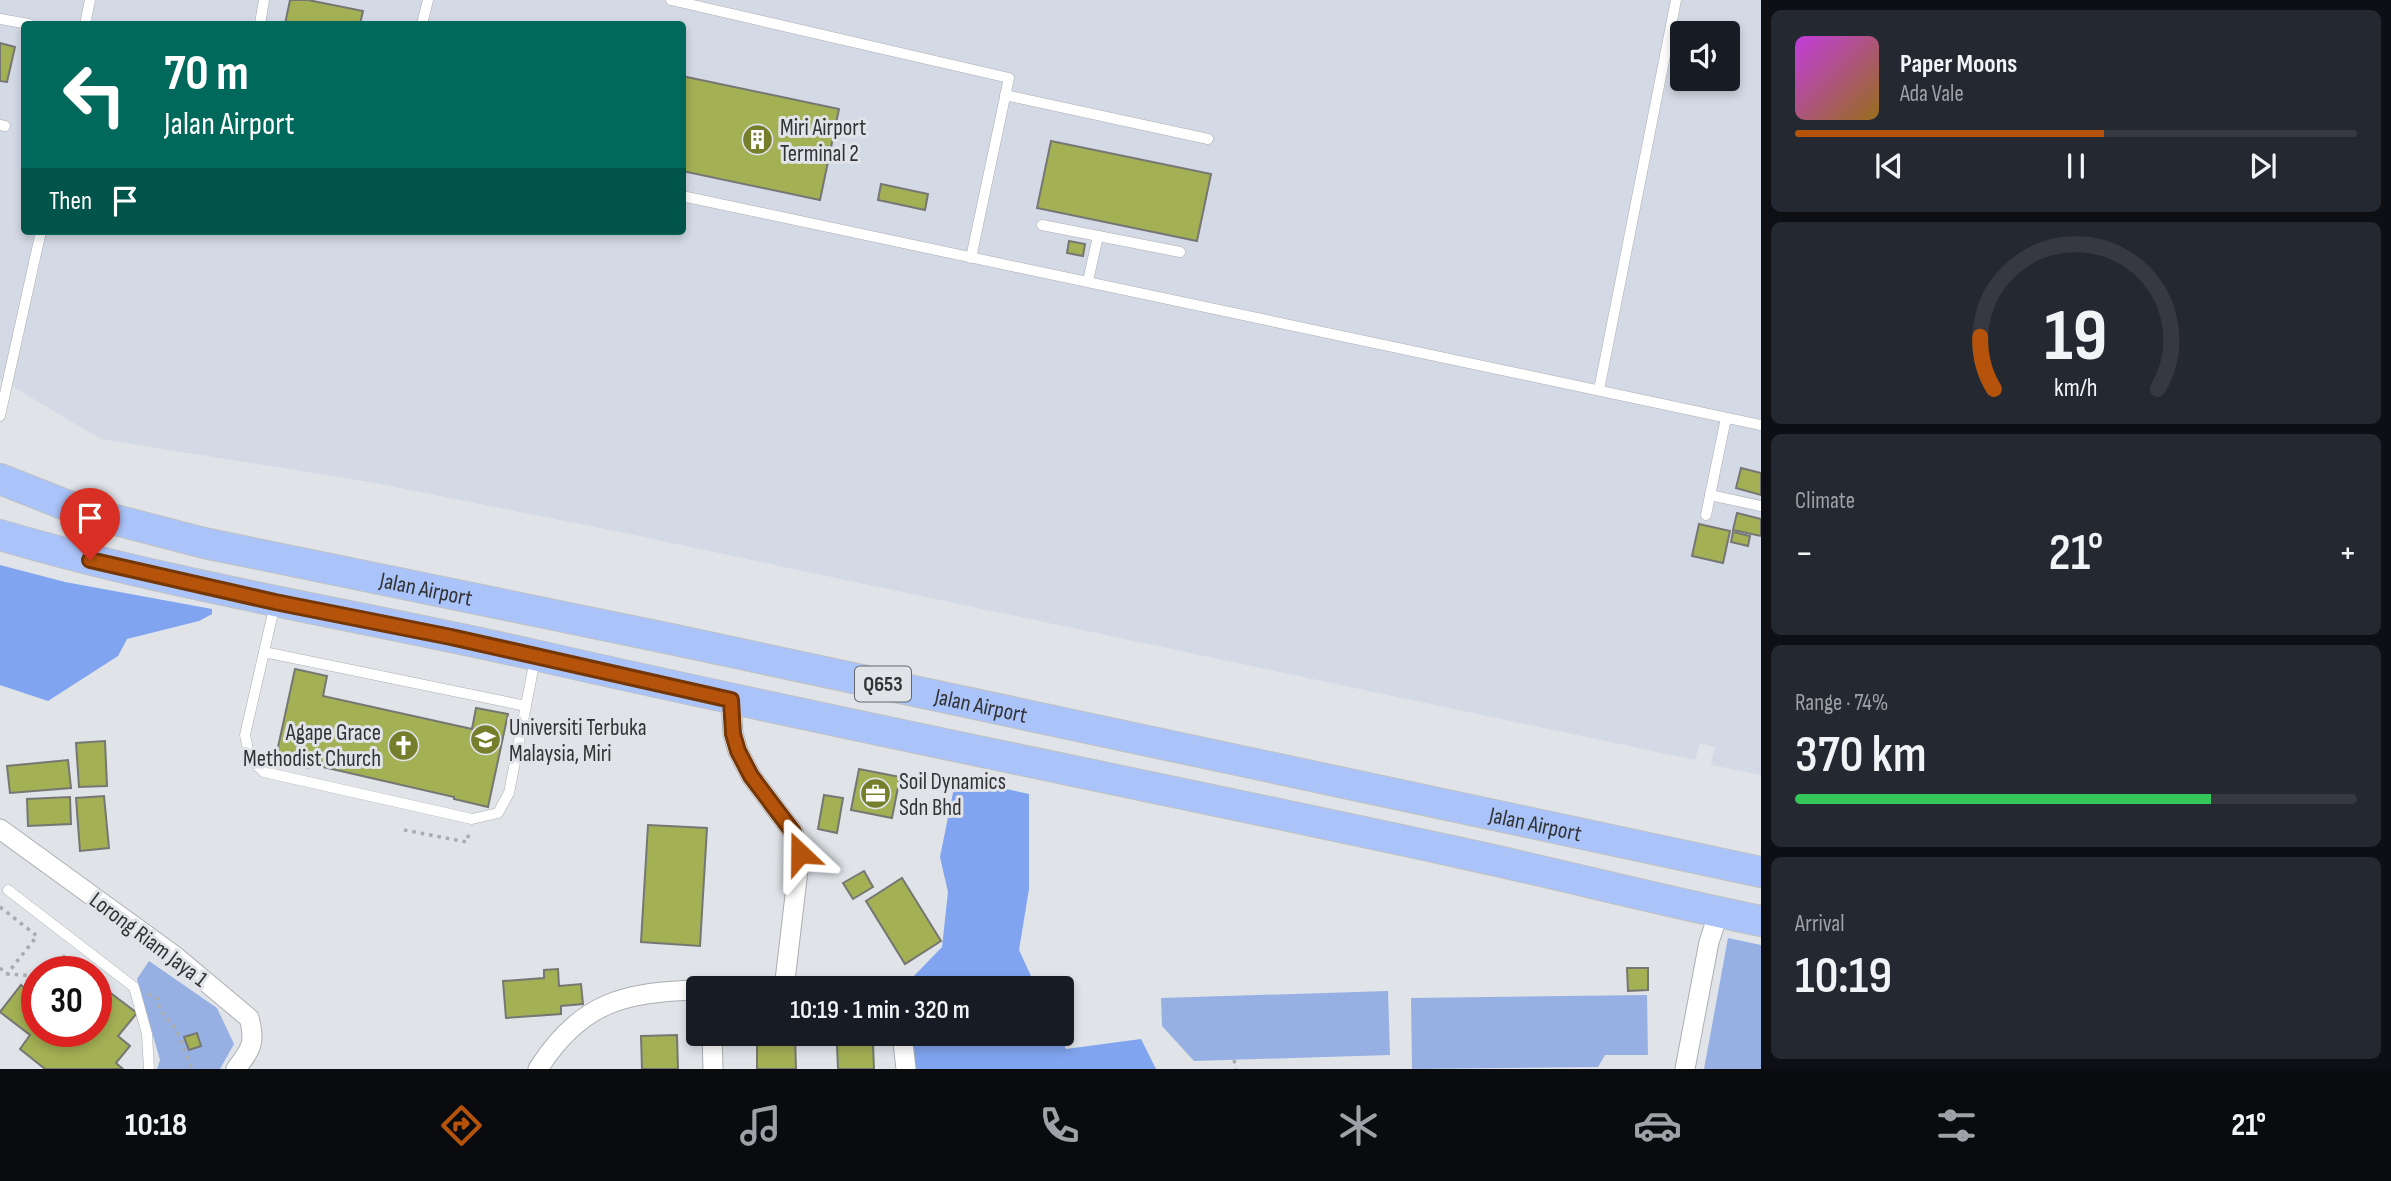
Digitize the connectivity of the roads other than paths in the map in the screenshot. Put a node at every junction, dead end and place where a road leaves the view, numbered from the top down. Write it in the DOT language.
graph roads {
  1 [pos="90,0"];
  2 [pos="264,0"];
  3 [pos="428,0"];
  4 [pos="671,0"];
  5 [pos="1676,0"];
  6 [pos="0,19"];
  7 [pos="86,21"];
  8 [pos="260,21"];
  9 [pos="423,21"];
  10 [pos="21,23"];
  11 [pos="1005,95"];
  12 [pos="1209,139"];
  13 [pos="686,198"];
  14 [pos="1042,225"];
  15 [pos="40,235"];
  16 [pos="1098,236"];
  17 [pos="1180,252"];
  18 [pos="971,258"];
  19 [pos="1088,281"];
  20 [pos="1599,390"];
  21 [pos="0,415"];
  22 [pos="1726,418"];
  23 [pos="1761,425"];
  24 [pos="3,476"];
  25 [pos="1710,495"];
  26 [pos="1761,506"];
  27 [pos="1706,515"];
  28 [pos="0,535"];
  29 [pos="275,602"];
  30 [pos="666,638"];
  31 [pos="264,652"];
  32 [pos="536,656"];
  33 [pos="731,700"];
  34 [pos="526,706"];
  35 [pos="0,829"];
  36 [pos="1686,856"];
  37 [pos="1761,872"];
  38 [pos="8,891"];
  39 [pos="1676,901"];
  40 [pos="1719,912"];
  41 [pos="1761,921"];
  42 [pos="1709,942"];
  43 [pos="786,976"];
  44 [pos="686,990"];
  45 [pos="712,1046"];
  46 [pos="903,1046"];
  47 [pos="149,1069"];
  48 [pos="236,1069"];
  49 [pos="538,1069"];
  50 [pos="713,1069"];
  51 [pos="906,1069"];
  52 [pos="1685,1069"];
  1 -- 7 [label="lane"];
  2 -- 8 [label="lane"];
  3 -- 9 [label="lane"];
  4 -- 11 [label="lane"];
  5 -- 20 [label="lane"];
  6 -- 10 [label="lane"];
  11 -- 12 [label="lane"];
  11 -- 18 [label="lane"];
  13 -- 18 [label="lane"];
  14 -- 16 [label="lane"];
  15 -- 21 [label="lane"];
  16 -- 17 [label="lane"];
  16 -- 19 [label="lane"];
  18 -- 19 [label="lane"];
  19 -- 20 [label="lane"];
  20 -- 22 [label="lane"];
  22 -- 23 [label="lane"];
  22 -- 25 [label="lane"];
  24 -- 30 [label="main road, Jalan Airport / Q653"];
  25 -- 26 [label="lane"];
  25 -- 27 [label="lane"];
  28 -- 29 [label="main road, Jalan Airport / Q653"];
  29 -- 31 [label="lane"];
  29 -- 32 [label="main road, Jalan Airport / Q653"];
  30 -- 33 [label="main road"];
  30 -- 36 [label="main road, Jalan Airport / Q653"];
  31 -- 34 [label="lane"];
  31 -- 34 [label="lane"];
  32 -- 33 [label="main road, Jalan Airport / Q653"];
  32 -- 34 [label="lane"];
  33 -- 39 [label="main road, Jalan Airport / Q653"];
  33 -- 43 [label="street"];
  35 -- 48 [label="street, Lorong Riam Jaya 1"];
  36 -- 37 [label="main road, Jalan Airport / Q653"];
  36 -- 40 [label="main road"];
  38 -- 47 [label="lane"];
  39 -- 40 [label="main road, Q653"];
  39 -- 42 [label="street"];
  40 -- 41 [label="main road, Q653"];
  40 -- 42 [label="street"];
  42 -- 52 [label="street"];
  44 -- 49 [label="street"];
  45 -- 50 [label="street"];
  46 -- 51 [label="street"];
}
